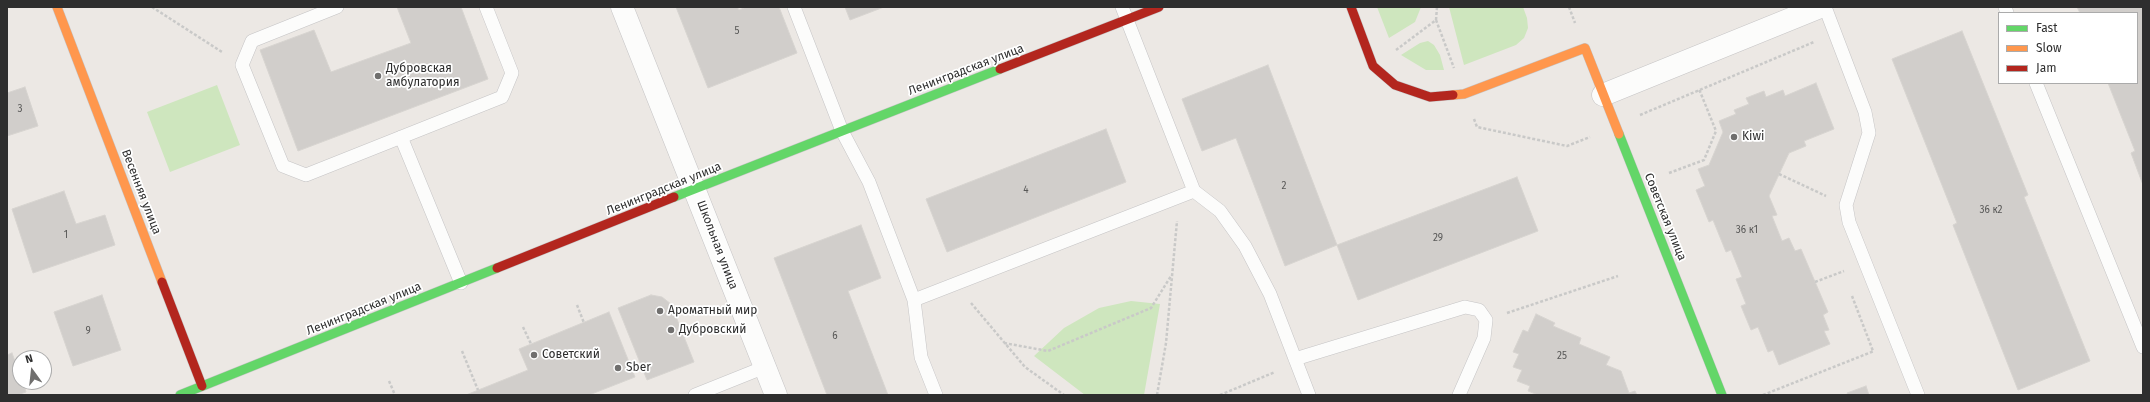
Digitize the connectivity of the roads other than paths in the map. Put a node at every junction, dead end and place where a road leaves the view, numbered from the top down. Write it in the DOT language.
graph roads {
  1 [pos="57,7"];
  2 [pos="337,7"];
  3 [pos="486,7"];
  4 [pos="622,7"];
  5 [pos="794,7"];
  6 [pos="1122,7"];
  7 [pos="1159,7"];
  8 [pos="1351,7"];
  9 [pos="1820,7"];
  10 [pos="1825,7"];
  11 [pos="1127,20"];
  12 [pos="2036,84"];
  13 [pos="1603,95"];
  14 [pos="842,131"];
  15 [pos="401,137"];
  16 [pos="695,189"];
  17 [pos="1194,191"];
  18 [pos="461,282"];
  19 [pos="914,300"];
  20 [pos="2143,346"];
  21 [pos="1295,359"];
  22 [pos="765,367"];
  23 [pos="202,386"];
  24 [pos="180,395"];
  25 [pos="695,395"];
  26 [pos="776,395"];
  27 [pos="936,395"];
  28 [pos="1309,395"];
  29 [pos="1459,395"];
  30 [pos="1722,395"];
  31 [pos="1918,395"];
  1 -- 23 [label="street, Весенняя улица"];
  2 -- 15 [label="lane"];
  3 -- 15 [label="lane"];
  4 -- 16 [label="street, Школьная улица"];
  5 -- 14 [label="lane"];
  6 -- 11 [label="lane"];
  7 -- 11 [label="street, Ленинградская улица"];
  8 -- 13 [label="street, Советская улица"];
  9 -- 13 [label="street"];
  10 -- 31 [label="lane"];
  11 -- 14 [label="street, Ленинградская улица"];
  11 -- 17 [label="lane"];
  12 -- 20 [label="lane"];
  13 -- 30 [label="street, Советская улица"];
  14 -- 16 [label="street, Ленинградская улица"];
  14 -- 19 [label="lane"];
  15 -- 18 [label="lane"];
  16 -- 18 [label="street, Ленинградская улица"];
  16 -- 22 [label="street, Школьная улица"];
  17 -- 19 [label="lane"];
  17 -- 21 [label="lane"];
  18 -- 23 [label="street, Ленинградская улица"];
  19 -- 27 [label="lane"];
  21 -- 28 [label="lane"];
  21 -- 29 [label="lane"];
  22 -- 25 [label="lane"];
  22 -- 26 [label="street, Школьная улица"];
  23 -- 24 [label="street, Ленинградская улица"];
}
